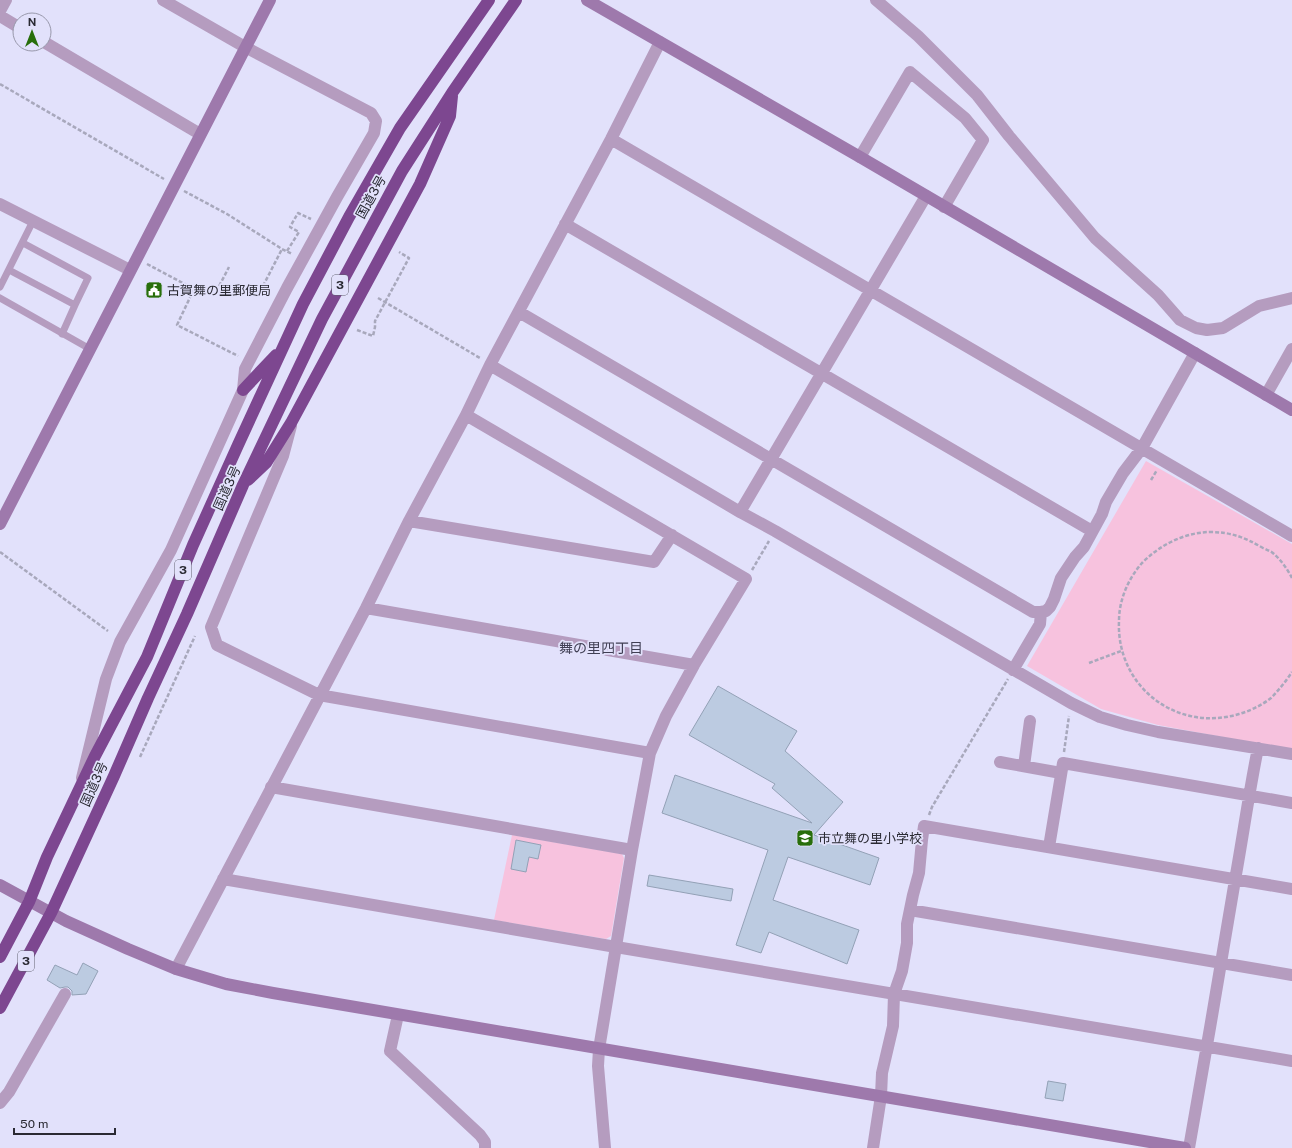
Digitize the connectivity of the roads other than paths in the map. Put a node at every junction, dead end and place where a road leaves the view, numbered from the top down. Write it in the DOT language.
graph roads {
  1 [pos="6,0"];
  2 [pos="163,0"];
  3 [pos="270,0"];
  4 [pos="489,0"];
  5 [pos="516,0"];
  6 [pos="587,0"];
  7 [pos="876,0"];
  8 [pos="0,11"];
  9 [pos="0,16"];
  10 [pos="12,23"];
  11 [pos="660,42"];
  12 [pos="52,47"];
  13 [pos="245,47"];
  14 [pos="452,93"];
  15 [pos="200,134"];
  16 [pos="610,139"];
  17 [pos="860,157"];
  18 [pos="926,196"];
  19 [pos="0,204"];
  20 [pos="944,207"];
  21 [pos="33,222"];
  22 [pos="565,224"];
  23 [pos="23,242"];
  24 [pos="9,270"];
  25 [pos="130,270"];
  26 [pos="0,287"];
  27 [pos="871,290"];
  28 [pos="0,298"];
  29 [pos="1292,298"];
  30 [pos="75,305"];
  31 [pos="519,312"];
  32 [pos="62,334"];
  33 [pos="283,347"];
  34 [pos="1292,348"];
  35 [pos="90,349"];
  36 [pos="1195,353"];
  37 [pos="490,365"];
  38 [pos="821,374"];
  39 [pos="244,390"];
  40 [pos="1266,395"];
  41 [pos="1292,410"];
  42 [pos="466,416"];
  43 [pos="291,423"];
  44 [pos="1142,448"];
  45 [pos="772,459"];
  46 [pos="244,485"];
  47 [pos="740,512"];
  48 [pos="409,521"];
  49 [pos="0,524"];
  50 [pos="1092,531"];
  51 [pos="672,535"];
  52 [pos="1292,536"];
  53 [pos="366,608"];
  54 [pos="1041,612"];
  55 [pos="694,665"];
  56 [pos="1013,670"];
  57 [pos="319,695"];
  58 [pos="1030,721"];
  59 [pos="1258,748"];
  60 [pos="650,753"];
  61 [pos="1292,754"];
  62 [pos="1000,762"];
  63 [pos="1024,766"];
  64 [pos="1062,768"];
  65 [pos="271,787"];
  66 [pos="79,790"];
  67 [pos="1249,795"];
  68 [pos="1292,803"];
  69 [pos="1049,847"];
  70 [pos="632,850"];
  71 [pos="223,879"];
  72 [pos="1235,879"];
  73 [pos="0,885"];
  74 [pos="1292,888"];
  75 [pos="29,902"];
  76 [pos="910,910"];
  77 [pos="51,913"];
  78 [pos="616,947"];
  79 [pos="0,957"];
  80 [pos="1220,963"];
  81 [pos="176,969"];
  82 [pos="1292,975"];
  83 [pos="65,994"];
  84 [pos="894,994"];
  85 [pos="0,1008"];
  86 [pos="398,1014"];
  87 [pos="1208,1047"];
  88 [pos="599,1049"];
  89 [pos="1292,1061"];
  90 [pos="881,1096"];
  91 [pos="0,1104"];
  92 [pos="485,1148"];
  93 [pos="605,1148"];
  94 [pos="873,1148"];
  95 [pos="1185,1148"];
  96 [pos="1189,1148"];
  1 -- 8 [label="street"];
  2 -- 13 [label="street"];
  3 -- 13 [label="street"];
  4 -- 33 [label="highway, 国道3号 / 3"];
  5 -- 14 [label="highway, 国道3号 / 3"];
  6 -- 11 [label="street"];
  7 -- 29 [label="street"];
  9 -- 10 [label="street"];
  11 -- 16 [label="street"];
  11 -- 17 [label="street"];
  12 -- 15 [label="street"];
  13 -- 15 [label="street"];
  13 -- 39 [label="street"];
  14 -- 43 [label="highway"];
  14 -- 46 [label="highway, 国道3号 / 3"];
  15 -- 25 [label="street"];
  16 -- 22 [label="street"];
  16 -- 27 [label="street"];
  17 -- 18 [label="street"];
  17 -- 20 [label="street"];
  18 -- 20 [label="street"];
  18 -- 27 [label="street"];
  19 -- 21 [label="street"];
  20 -- 36 [label="street"];
  21 -- 23 [label="lane"];
  21 -- 25 [label="street"];
  22 -- 31 [label="street"];
  22 -- 38 [label="street"];
  23 -- 24 [label="lane"];
  23 -- 30 [label="lane"];
  24 -- 26 [label="lane"];
  24 -- 30 [label="lane"];
  25 -- 35 [label="street"];
  27 -- 38 [label="street"];
  27 -- 44 [label="street"];
  28 -- 32 [label="lane"];
  30 -- 32 [label="lane"];
  31 -- 37 [label="street"];
  31 -- 45 [label="street"];
  32 -- 35 [label="lane"];
  33 -- 39 [label="highway"];
  33 -- 66 [label="highway, 国道3号 / 3"];
  34 -- 40 [label="street"];
  35 -- 49 [label="street"];
  36 -- 40 [label="street"];
  36 -- 44 [label="street"];
  37 -- 42 [label="street"];
  37 -- 47 [label="street"];
  38 -- 45 [label="street"];
  38 -- 50 [label="street"];
  39 -- 66 [label="street"];
  40 -- 41 [label="street"];
  42 -- 48 [label="street"];
  42 -- 51 [label="street"];
  43 -- 46 [label="highway"];
  43 -- 57 [label="street"];
  44 -- 50 [label="street"];
  44 -- 52 [label="street"];
  45 -- 47 [label="street"];
  45 -- 54 [label="street"];
  46 -- 77 [label="highway, 国道3号 / 3"];
  47 -- 56 [label="street"];
  48 -- 51 [label="street"];
  48 -- 53 [label="street"];
  50 -- 54 [label="street"];
  51 -- 55 [label="street"];
  53 -- 55 [label="street"];
  53 -- 57 [label="street"];
  54 -- 56 [label="street"];
  55 -- 60 [label="street"];
  56 -- 59 [label="street"];
  57 -- 60 [label="street"];
  57 -- 65 [label="street"];
  58 -- 63 [label="street"];
  59 -- 61 [label="street"];
  59 -- 67 [label="street"];
  60 -- 70 [label="street"];
  62 -- 63 [label="street"];
  63 -- 64 [label="street"];
  64 -- 67 [label="street"];
  64 -- 69 [label="street"];
  65 -- 70 [label="street"];
  65 -- 71 [label="street"];
  66 -- 75 [label="highway, 国道3号 / 3"];
  67 -- 68 [label="street"];
  67 -- 72 [label="street"];
  69 -- 72 [label="street"];
  69 -- 76 [label="street"];
  70 -- 78 [label="street"];
  71 -- 78 [label="street"];
  71 -- 81 [label="street"];
  72 -- 74 [label="street"];
  72 -- 80 [label="street"];
  73 -- 75 [label="street"];
  75 -- 77 [label="street"];
  75 -- 79 [label="highway, 国道3号 / 3"];
  76 -- 80 [label="street"];
  76 -- 84 [label="street"];
  77 -- 81 [label="street"];
  77 -- 85 [label="highway, 国道3号 / 3"];
  78 -- 84 [label="street"];
  78 -- 88 [label="street"];
  80 -- 82 [label="street"];
  80 -- 87 [label="street"];
  81 -- 86 [label="street"];
  83 -- 91 [label="street"];
  84 -- 87 [label="street"];
  84 -- 90 [label="street"];
  86 -- 88 [label="street"];
  86 -- 92 [label="street"];
  87 -- 89 [label="street"];
  87 -- 96 [label="street"];
  88 -- 90 [label="street"];
  88 -- 93 [label="street"];
  90 -- 94 [label="street"];
  90 -- 95 [label="street"];
}
